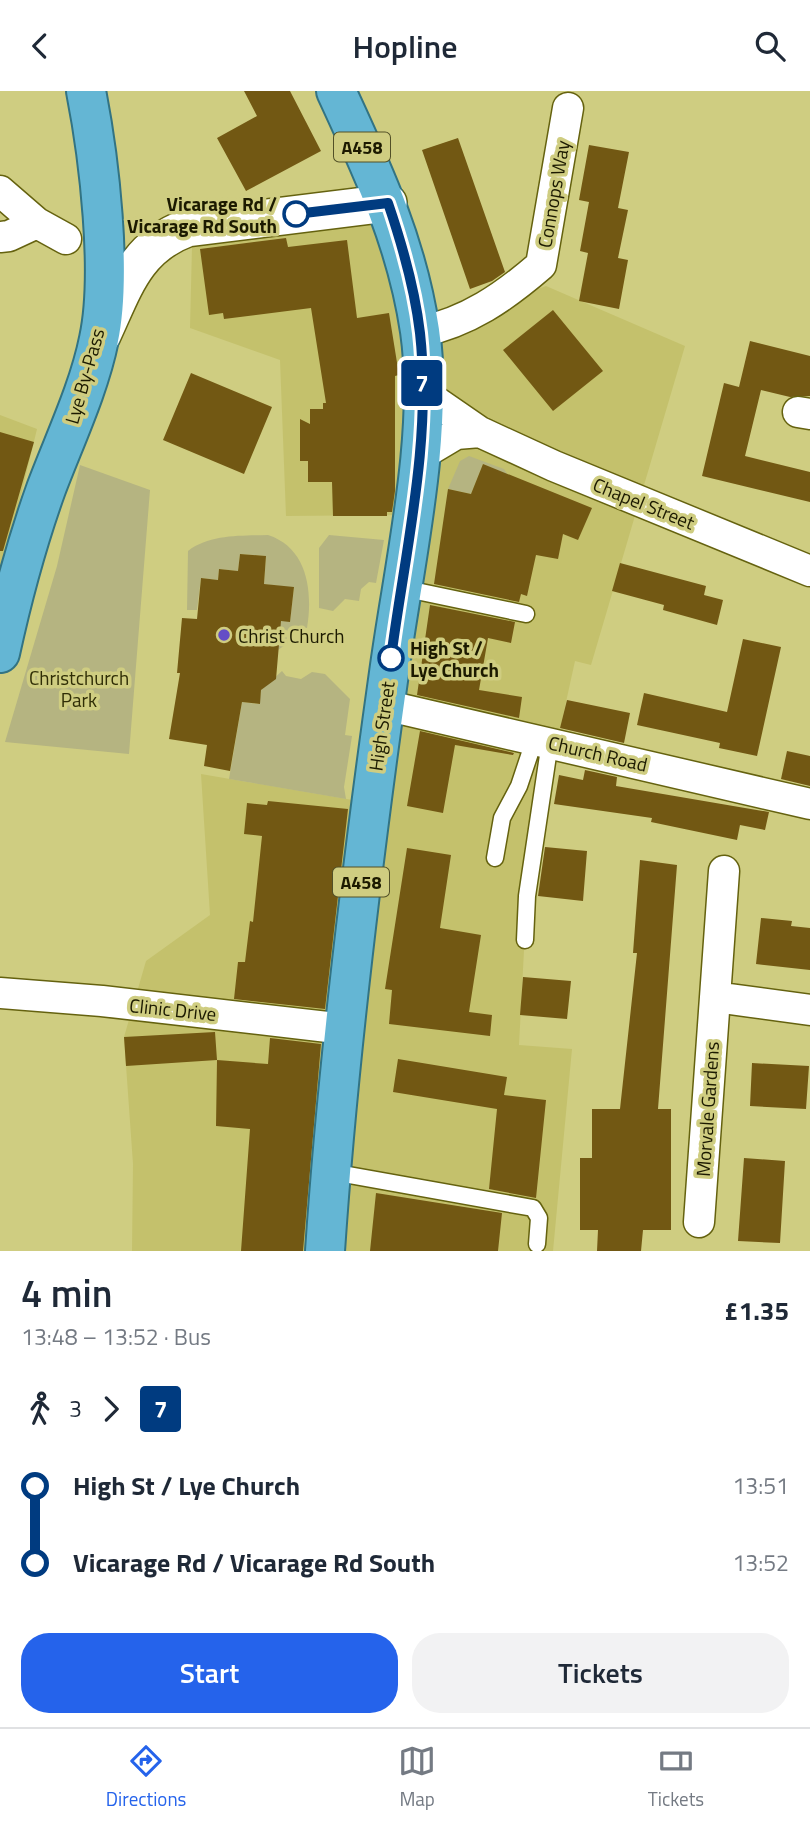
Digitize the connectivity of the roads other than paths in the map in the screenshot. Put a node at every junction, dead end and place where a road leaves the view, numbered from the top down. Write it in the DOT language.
graph roads {
  1 [pos="86,91"];
  2 [pos="336,91"];
  3 [pos="568,108"];
  4 [pos="0,191"];
  5 [pos="388,203"];
  6 [pos="37,223"];
  7 [pos="0,237"];
  8 [pos="66,239"];
  9 [pos="420,332"];
  10 [pos="100,339"];
  11 [pos="422,392"];
  12 [pos="480,432"];
  13 [pos="419,456"];
  14 [pos="810,571"];
  15 [pos="400,588"];
  16 [pos="5,609"];
  17 [pos="526,614"];
  18 [pos="0,653"];
  19 [pos="384,705"];
  20 [pos="542,740"];
  21 [pos="810,804"];
  22 [pos="495,858"];
  23 [pos="724,871"];
  24 [pos="525,940"];
  25 [pos="0,993"];
  26 [pos="715,997"];
  27 [pos="810,1010"];
  28 [pos="345,1029"];
  29 [pos="330,1171"];
  30 [pos="699,1222"];
  31 [pos="537,1244"];
  32 [pos="324,1251"];
  1 -- 10 [label="highway, Lye By-Pass"];
  2 -- 5 [label="highway, High Street / A458"];
  3 -- 9 [label="street, Connops Way"];
  4 -- 6 [label="street"];
  5 -- 9 [label="highway, High Street / A458"];
  5 -- 10 [label="street"];
  6 -- 7 [label="street"];
  6 -- 8 [label="street"];
  9 -- 11 [label="highway, High Street / A458"];
  10 -- 16 [label="highway, Lye By-Pass"];
  11 -- 12 [label="street, Chapel Street"];
  11 -- 13 [label="highway, High Street / A458"];
  12 -- 13 [label="street"];
  12 -- 14 [label="street, Chapel Street"];
  13 -- 15 [label="highway, High Street / A458"];
  15 -- 17 [label="lane"];
  15 -- 19 [label="highway, High Street / A458"];
  16 -- 18 [label="highway, Lye By-Pass"];
  19 -- 20 [label="street, Church Road"];
  19 -- 28 [label="highway, High Street / A458"];
  20 -- 21 [label="street, Church Road"];
  20 -- 22 [label="lane"];
  20 -- 24 [label="lane"];
  23 -- 26 [label="street, Morvale Gardens"];
  25 -- 28 [label="street, Clinic Drive"];
  26 -- 27 [label="street"];
  26 -- 30 [label="street, Morvale Gardens"];
  28 -- 29 [label="highway, High Street / A458"];
  29 -- 31 [label="lane"];
  29 -- 32 [label="highway, High Street / A458"];
}
